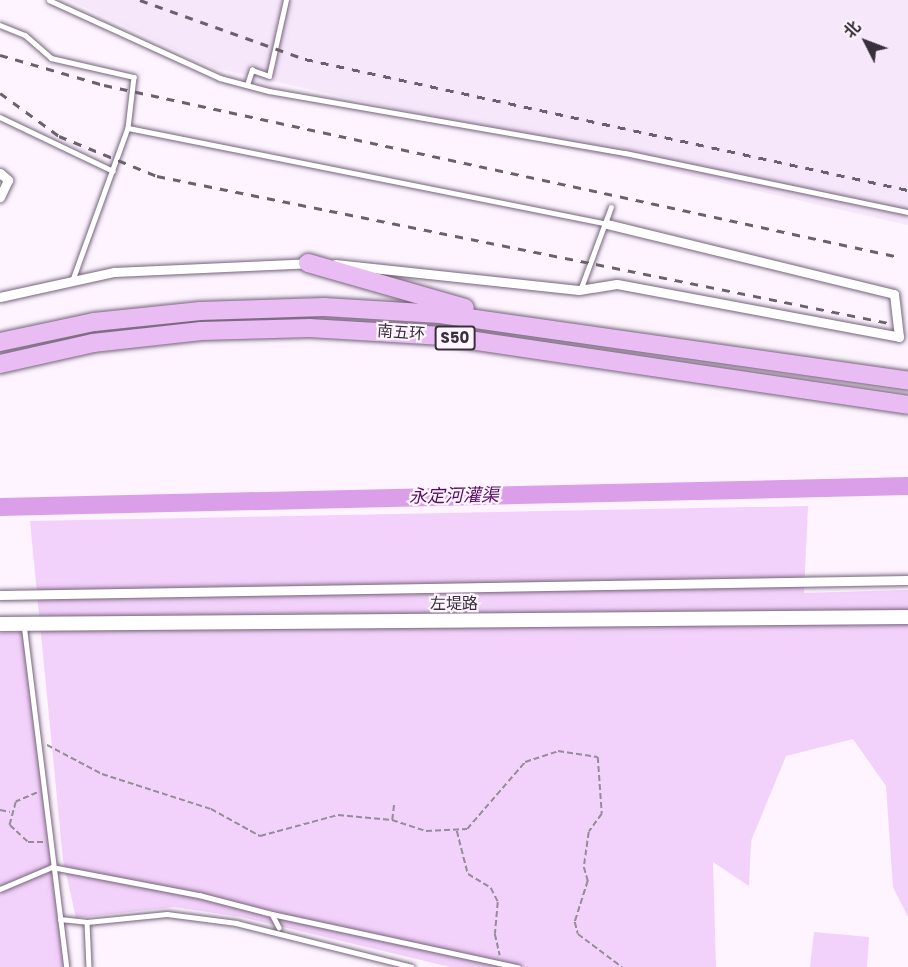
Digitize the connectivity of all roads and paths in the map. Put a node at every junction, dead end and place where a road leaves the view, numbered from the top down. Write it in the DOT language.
graph roads {
  1 [pos="50,0"];
  2 [pos="286,0"];
  3 [pos="0,25"];
  4 [pos="246,85"];
  5 [pos="0,117"];
  6 [pos="128,128"];
  7 [pos="112,171"];
  8 [pos="0,173"];
  9 [pos="0,197"];
  10 [pos="611,207"];
  11 [pos="908,212"];
  12 [pos="607,224"];
  13 [pos="308,263"];
  14 [pos="73,280"];
  15 [pos="579,290"];
  16 [pos="0,297"];
  17 [pos="542,327"];
  18 [pos="0,342"];
  19 [pos="0,364"];
  20 [pos="908,381"];
  21 [pos="908,405"];
  22 [pos="908,580"];
  23 [pos="0,595"];
  24 [pos="908,617"];
  25 [pos="0,624"];
  26 [pos="24,624"];
  27 [pos="38,741"];
  28 [pos="43,792"];
  29 [pos="394,804"];
  30 [pos="0,810"];
  31 [pos="10,812"];
  32 [pos="392,820"];
  33 [pos="456,830"];
  34 [pos="49,841"];
  35 [pos="52,867"];
  36 [pos="0,889"];
  37 [pos="272,914"];
  38 [pos="60,919"];
  39 [pos="87,922"];
  40 [pos="279,927"];
  41 [pos="504,964"];
  42 [pos="67,967"];
  43 [pos="89,967"];
  44 [pos="412,967"];
  45 [pos="518,967"];
  46 [pos="622,967"];
  1 -- 4 [label="lane"];
  2 -- 4 [label="lane"];
  3 -- 6 [label="lane"];
  4 -- 11 [label="lane"];
  5 -- 7 [label="lane"];
  6 -- 7 [label="lane"];
  6 -- 12 [label="lane"];
  7 -- 14 [label="lane"];
  8 -- 9 [label="street"];
  10 -- 12 [label="lane"];
  12 -- 15 [label="lane"];
  12 -- 15 [label="street"];
  13 -- 14 [label="street"];
  13 -- 15 [label="street"];
  13 -- 17 [label="highway"];
  14 -- 16 [label="street"];
  17 -- 18 [label="highway, 南五环 / S50"];
  17 -- 20 [label="highway, 南五环 / S50"];
  19 -- 21 [label="highway, 南五环 / S50"];
  22 -- 23 [label="street"];
  24 -- 26 [label="main road, 左堤路"];
  25 -- 26 [label="main road, 左堤路"];
  26 -- 27 [label="lane"];
  27 -- 28 [label="lane"];
  27 -- 32 [label="path"];
  28 -- 31 [label="path"];
  28 -- 34 [label="lane"];
  29 -- 32 [label="path"];
  30 -- 31 [label="path"];
  31 -- 34 [label="path"];
  32 -- 33 [label="path"];
  33 -- 41 [label="path"];
  33 -- 46 [label="path"];
  34 -- 35 [label="lane"];
  35 -- 36 [label="lane"];
  35 -- 37 [label="lane"];
  35 -- 38 [label="lane"];
  37 -- 40 [label="lane"];
  37 -- 41 [label="lane"];
  38 -- 39 [label="lane"];
  38 -- 42 [label="lane"];
  39 -- 43 [label="lane"];
  39 -- 44 [label="lane"];
  41 -- 45 [label="lane"];
}
